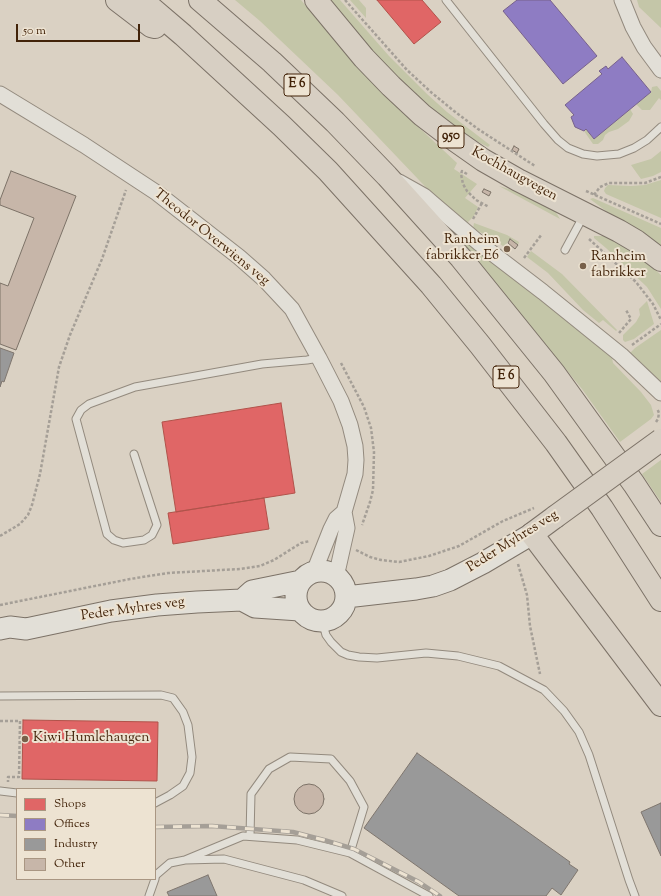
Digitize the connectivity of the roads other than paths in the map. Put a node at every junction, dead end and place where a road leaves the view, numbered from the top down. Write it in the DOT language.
graph roads {
  1 [pos="117,0"];
  2 [pos="142,0"];
  3 [pos="200,0"];
  4 [pos="316,0"];
  5 [pos="446,0"];
  6 [pos="622,0"];
  7 [pos="183,35"];
  8 [pos="661,70"];
  9 [pos="0,94"];
  10 [pos="661,127"];
  11 [pos="388,176"];
  12 [pos="585,213"];
  13 [pos="565,250"];
  14 [pos="661,260"];
  15 [pos="319,358"];
  16 [pos="661,393"];
  17 [pos="661,440"];
  18 [pos="134,454"];
  19 [pos="344,512"];
  20 [pos="661,525"];
  21 [pos="532,534"];
  22 [pos="307,576"];
  23 [pos="336,576"];
  24 [pos="346,597"];
  25 [pos="242,600"];
  26 [pos="661,600"];
  27 [pos="300,610"];
  28 [pos="322,621"];
  29 [pos="0,629"];
  30 [pos="26,629"];
  31 [pos="0,641"];
  32 [pos="0,696"];
  33 [pos="661,705"];
  34 [pos="4,791"];
  35 [pos="16,792"];
  36 [pos="156,802"];
  37 [pos="250,836"];
  38 [pos="350,853"];
  39 [pos="185,860"];
  40 [pos="156,875"];
  41 [pos="154,880"];
  42 [pos="149,896"];
  43 [pos="342,896"];
  44 [pos="429,896"];
  45 [pos="635,896"];
  1 -- 7 [label="main road, E 6"];
  2 -- 7 [label="main road, E 6"];
  3 -- 11 [label="main road, E 6"];
  4 -- 12 [label="main road, Kochhaugvegen / 950"];
  5 -- 10 [label="lane"];
  6 -- 8 [label="street"];
  7 -- 26 [label="main road, E 6"];
  9 -- 15 [label="street, Theodor Overwiens veg"];
  11 -- 16 [label="street"];
  11 -- 20 [label="main road, E 6"];
  12 -- 13 [label="lane"];
  12 -- 14 [label="main road, Kochhaugvegen / 950"];
  15 -- 18 [label="lane"];
  15 -- 19 [label="street, Theodor Overwiens veg"];
  17 -- 21 [label="main road, Peder Myhres veg, bridge"];
  19 -- 22 [label="street, Theodor Overwiens veg"];
  19 -- 23 [label="street, Theodor Overwiens veg"];
  21 -- 24 [label="street, Peder Myhres veg"];
  21 -- 33 [label="main road"];
  22 -- 23 [label="street"];
  22 -- 25 [label="street, Peder Myhres veg"];
  22 -- 27 [label="street"];
  23 -- 24 [label="street"];
  24 -- 28 [label="street"];
  25 -- 27 [label="street, Peder Myhres veg"];
  25 -- 30 [label="street, Peder Myhres veg"];
  27 -- 28 [label="street"];
  28 -- 45 [label="lane"];
  29 -- 30 [label="street, Peder Myhres veg"];
  30 -- 31 [label="street, Peder Myhres veg"];
  32 -- 36 [label="lane"];
  34 -- 35 [label="lane"];
  37 -- 38 [label="lane"];
  37 -- 38 [label="lane"];
  37 -- 39 [label="lane"];
  38 -- 44 [label="lane"];
  39 -- 40 [label="lane"];
  39 -- 43 [label="lane"];
  41 -- 42 [label="lane"];
}
